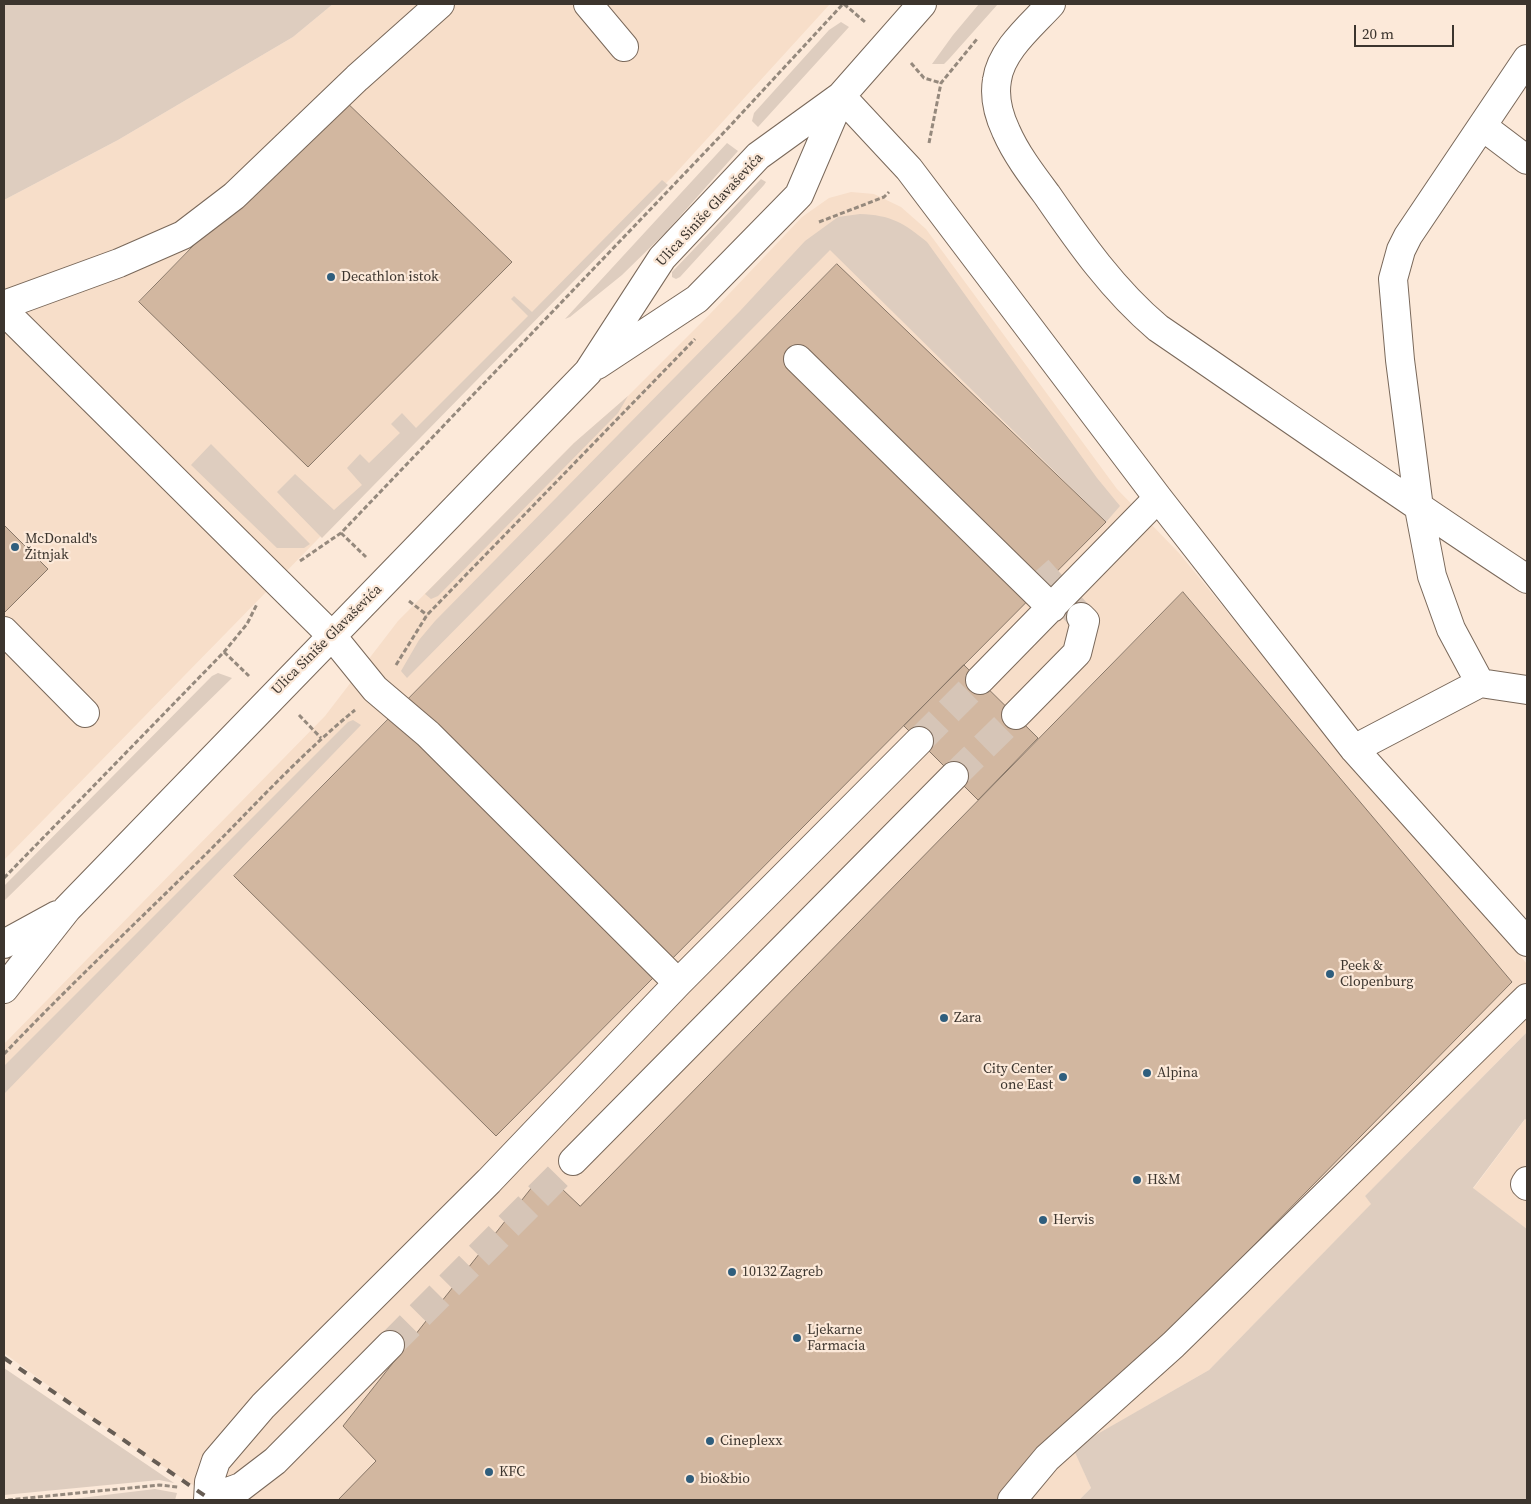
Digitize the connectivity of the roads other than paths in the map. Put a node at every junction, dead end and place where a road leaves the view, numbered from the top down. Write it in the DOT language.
graph roads {
  1 [pos="440,4"];
  2 [pos="588,4"];
  3 [pos="922,4"];
  4 [pos="1051,4"];
  5 [pos="624,47"];
  6 [pos="1527,59"];
  7 [pos="841,96"];
  8 [pos="1482,126"];
  9 [pos="1527,160"];
  10 [pos="4,305"];
  11 [pos="4,312"];
  12 [pos="798,359"];
  13 [pos="588,372"];
  14 [pos="1158,498"];
  15 [pos="1419,508"];
  16 [pos="1527,579"];
  17 [pos="1052,608"];
  18 [pos="1081,617"];
  19 [pos="4,631"];
  20 [pos="332,636"];
  21 [pos="980,680"];
  22 [pos="1480,683"];
  23 [pos="1527,690"];
  24 [pos="85,713"];
  25 [pos="1016,716"];
  26 [pos="919,741"];
  27 [pos="1354,749"];
  28 [pos="954,776"];
  29 [pos="67,909"];
  30 [pos="1527,942"];
  31 [pos="4,944"];
  32 [pos="678,983"];
  33 [pos="4,989"];
  34 [pos="1527,998"];
  35 [pos="572,1161"];
  36 [pos="1527,1181"];
  37 [pos="1527,1186"];
  38 [pos="390,1345"];
  39 [pos="208,1499"];
  40 [pos="1012,1500"];
  1 -- 10 [label="street"];
  2 -- 5 [label="street"];
  3 -- 7 [label="street, Ulica Siniše Glavaševića"];
  4 -- 15 [label="street"];
  6 -- 8 [label="street"];
  7 -- 13 [label="street, Ulica Siniše Glavaševića"];
  7 -- 13 [label="street, Ulica Siniše Glavaševića"];
  7 -- 14 [label="street"];
  8 -- 9 [label="street"];
  8 -- 15 [label="street"];
  11 -- 20 [label="street"];
  12 -- 17 [label="street"];
  13 -- 20 [label="street, Ulica Siniše Glavaševića"];
  14 -- 17 [label="street"];
  14 -- 27 [label="street"];
  15 -- 16 [label="street"];
  15 -- 22 [label="street"];
  17 -- 21 [label="street"];
  18 -- 25 [label="street"];
  19 -- 24 [label="street"];
  20 -- 29 [label="street, Ulica Siniše Glavaševića"];
  20 -- 32 [label="street"];
  22 -- 23 [label="street"];
  22 -- 27 [label="street"];
  26 -- 32 [label="street"];
  27 -- 30 [label="street"];
  28 -- 35 [label="street"];
  29 -- 31 [label="street, Ulica Siniše Glavaševića"];
  29 -- 33 [label="street, Ulica Siniše Glavaševića"];
  32 -- 39 [label="street"];
  34 -- 40 [label="street"];
  36 -- 37 [label="street"];
  38 -- 39 [label="street"];
}
